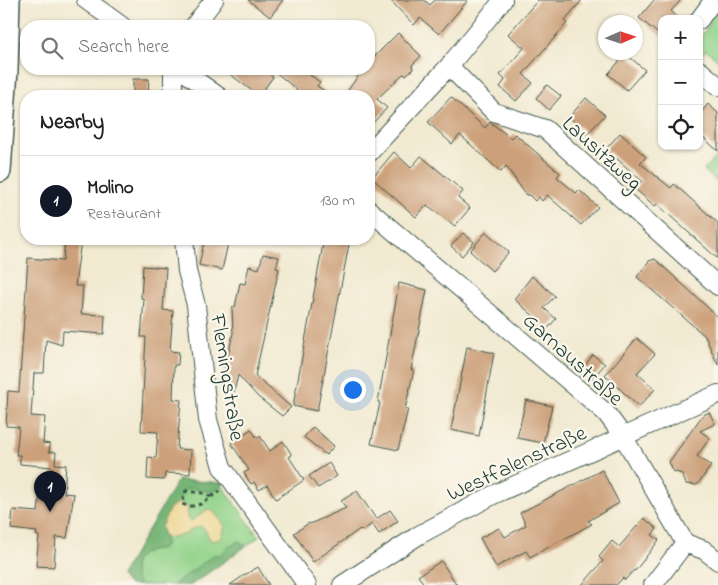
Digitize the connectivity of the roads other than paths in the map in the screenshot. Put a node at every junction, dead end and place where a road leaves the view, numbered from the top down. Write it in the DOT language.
graph roads {
  1 [pos="9,0"];
  2 [pos="86,0"];
  3 [pos="214,0"];
  4 [pos="503,0"];
  5 [pos="710,5"];
  6 [pos="703,15"];
  7 [pos="114,20"];
  8 [pos="199,20"];
  9 [pos="449,66"];
  10 [pos="703,73"];
  11 [pos="173,75"];
  12 [pos="188,75"];
  13 [pos="718,86"];
  14 [pos="173,90"];
  15 [pos="210,90"];
  16 [pos="375,146"];
  17 [pos="0,162"];
  18 [pos="375,215"];
  19 [pos="185,245"];
  20 [pos="718,286"];
  21 [pos="718,394"];
  22 [pos="623,436"];
  23 [pos="685,543"];
  24 [pos="718,561"];
  25 [pos="307,585"];
  26 [pos="342,585"];
  27 [pos="653,585"];
  1 -- 17 [label="main road"];
  2 -- 7 [label="street"];
  3 -- 8 [label="street"];
  4 -- 9 [label="street"];
  5 -- 6 [label="street"];
  9 -- 16 [label="street"];
  9 -- 20 [label="street, Lausitzweg"];
  10 -- 13 [label="street"];
  11 -- 14 [label="street"];
  12 -- 15 [label="street"];
  18 -- 22 [label="street, Garnaustraße"];
  19 -- 25 [label="street, Flemingstraße"];
  21 -- 22 [label="street, Westfalenstraße"];
  22 -- 23 [label="street, Garnaustraße"];
  22 -- 26 [label="street, Westfalenstraße"];
  23 -- 24 [label="street"];
  23 -- 27 [label="street"];
}
